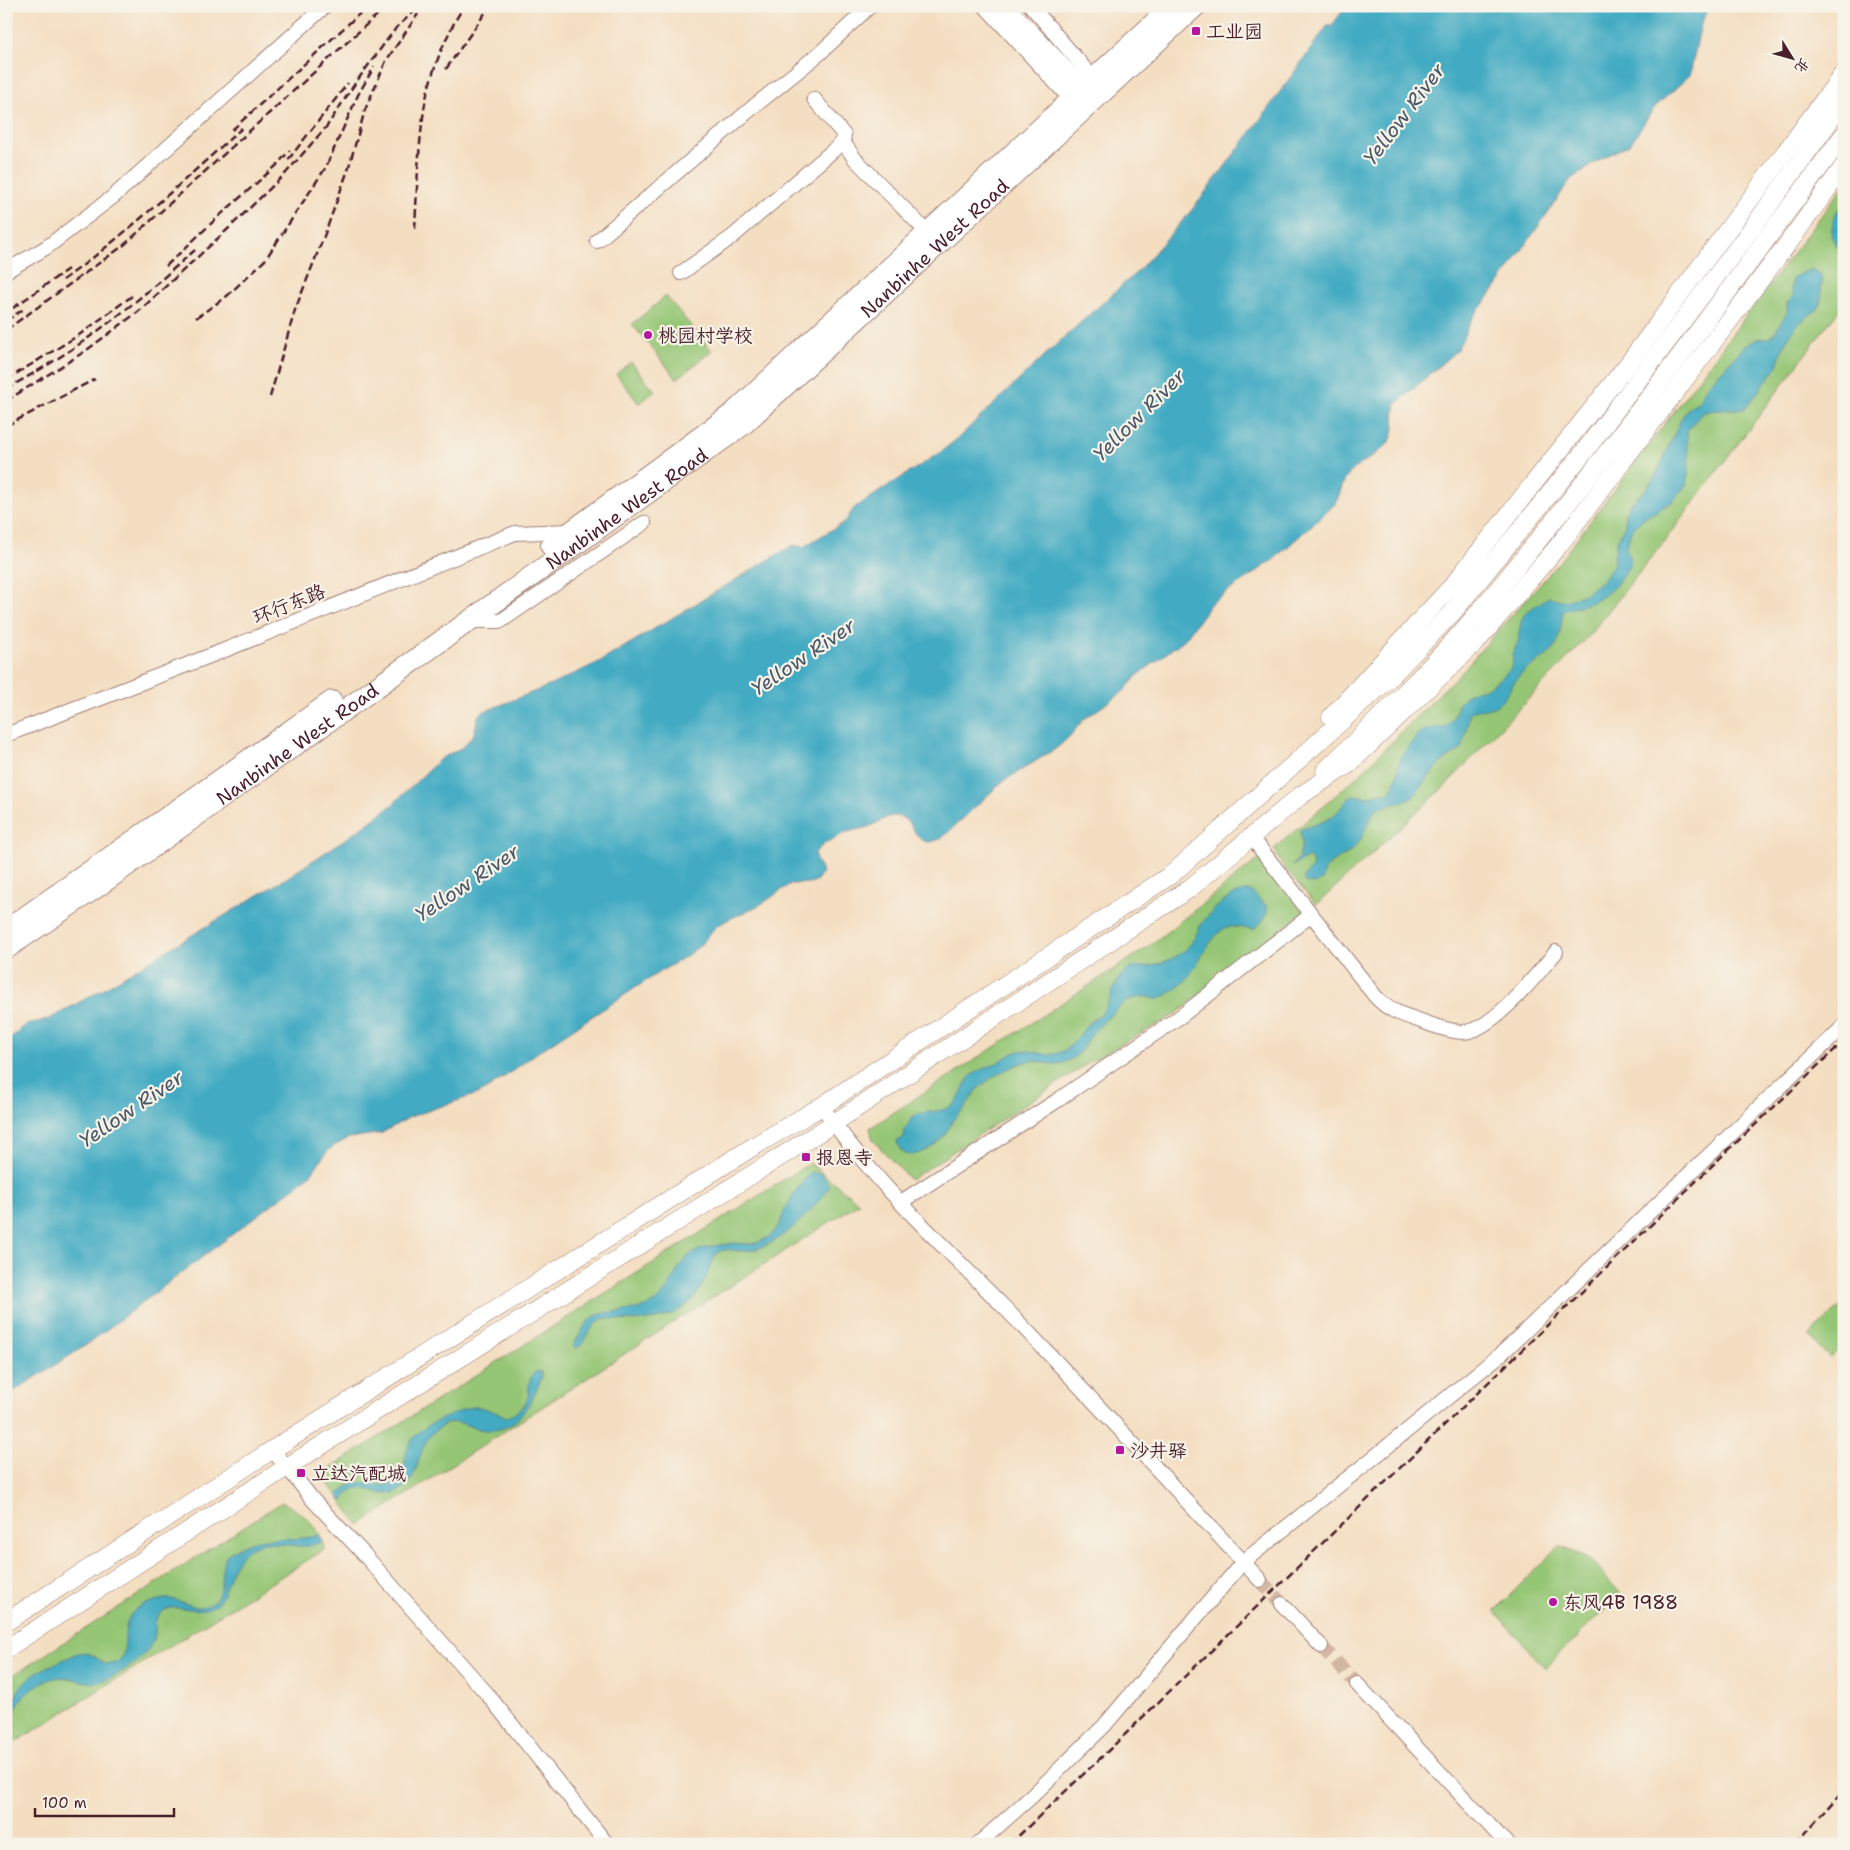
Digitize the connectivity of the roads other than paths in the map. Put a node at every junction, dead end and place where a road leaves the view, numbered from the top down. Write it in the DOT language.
graph roads {
  1 [pos="325,6"];
  2 [pos="870,6"];
  3 [pos="985,6"];
  4 [pos="1006,6"];
  5 [pos="1031,6"];
  6 [pos="1172,6"];
  7 [pos="1196,6"];
  8 [pos="1844,73"];
  9 [pos="1088,96"];
  10 [pos="814,99"];
  11 [pos="1844,101"];
  12 [pos="1844,135"];
  13 [pos="843,142"];
  14 [pos="1844,166"];
  15 [pos="1763,228"];
  16 [pos="928,233"];
  17 [pos="597,241"];
  18 [pos="6,271"];
  19 [pos="681,273"];
  20 [pos="644,523"];
  21 [pos="580,534"];
  22 [pos="467,621"];
  23 [pos="6,735"];
  24 [pos="1300,796"];
  25 [pos="1233,819"];
  26 [pos="1259,847"];
  27 [pos="1311,915"];
  28 [pos="6,930"];
  29 [pos="6,949"];
  30 [pos="1556,952"];
  31 [pos="1844,1026"];
  32 [pos="822,1106"];
  33 [pos="834,1123"];
  34 [pos="901,1202"];
  35 [pos="272,1450"];
  36 [pos="287,1466"];
  37 [pos="1243,1562"];
  38 [pos="1260,1580"];
  39 [pos="1282,1604"];
  40 [pos="6,1622"];
  41 [pos="1321,1646"];
  42 [pos="6,1649"];
  43 [pos="1358,1684"];
  44 [pos="607,1844"];
  45 [pos="978,1844"];
  46 [pos="1507,1844"];
  1 -- 18 [label="street"];
  2 -- 17 [label="street"];
  3 -- 9 [label="street"];
  4 -- 9 [label="main road"];
  5 -- 9 [label="street"];
  6 -- 9 [label="highway, Nanbinhe West Road"];
  7 -- 9 [label="highway, Nanbinhe West Road"];
  8 -- 25 [label="main road"];
  9 -- 16 [label="highway, Nanbinhe West Road"];
  9 -- 21 [label="highway, Nanbinhe West Road"];
  10 -- 13 [label="street"];
  11 -- 15 [label="main road"];
  12 -- 15 [label="main road"];
  13 -- 16 [label="street"];
  13 -- 19 [label="street"];
  14 -- 24 [label="main road"];
  15 -- 24 [label="main road"];
  15 -- 25 [label="main road"];
  16 -- 21 [label="highway, Nanbinhe West Road"];
  20 -- 22 [label="street"];
  21 -- 22 [label="highway, Nanbinhe West Road"];
  21 -- 23 [label="street, 环行东路"];
  21 -- 28 [label="highway, Nanbinhe West Road"];
  22 -- 29 [label="highway, Nanbinhe West Road"];
  24 -- 33 [label="main road"];
  25 -- 32 [label="main road"];
  26 -- 27 [label="street"];
  27 -- 30 [label="street"];
  27 -- 34 [label="street"];
  31 -- 37 [label="street"];
  32 -- 33 [label="street"];
  32 -- 35 [label="main road"];
  33 -- 34 [label="street"];
  33 -- 36 [label="main road"];
  34 -- 37 [label="street"];
  35 -- 36 [label="street"];
  35 -- 40 [label="main road"];
  36 -- 42 [label="main road"];
  36 -- 44 [label="street"];
  37 -- 38 [label="street"];
  37 -- 45 [label="street"];
  39 -- 41 [label="street"];
  43 -- 46 [label="street"];
}
